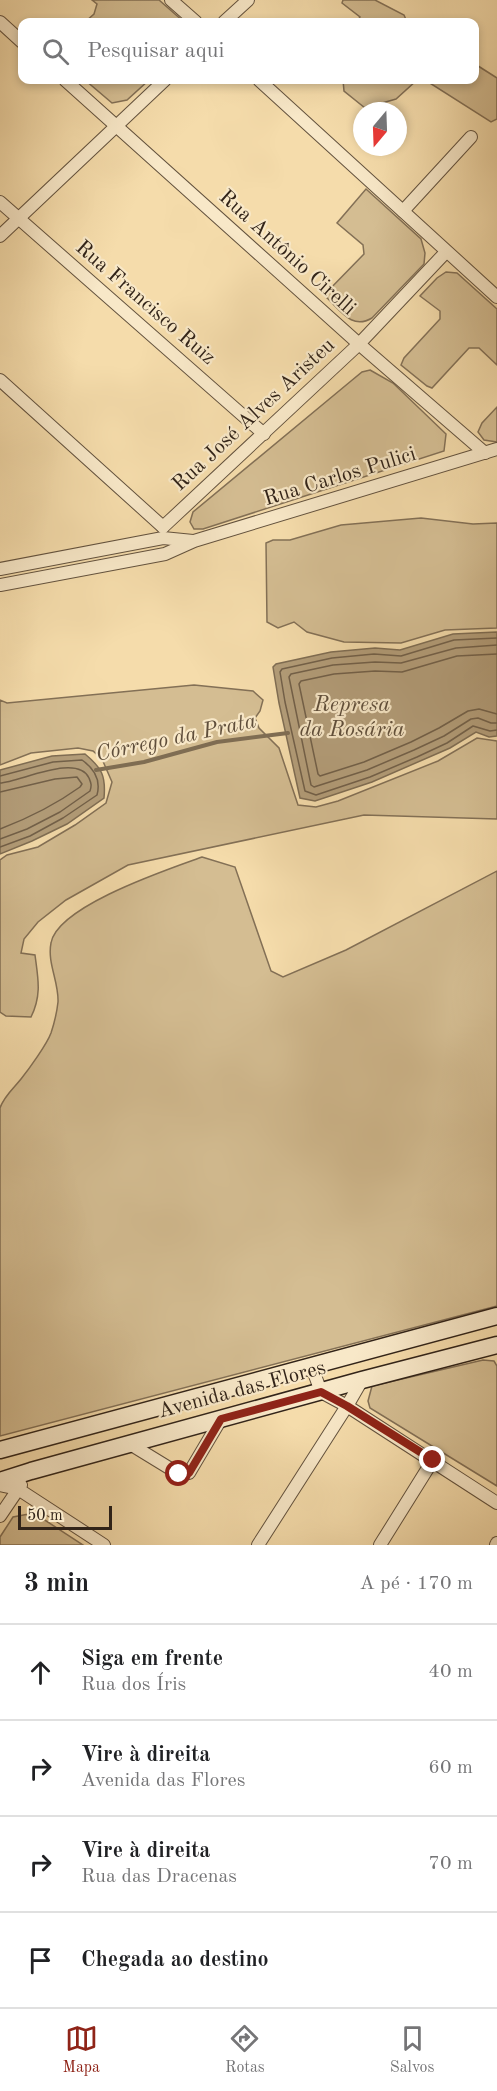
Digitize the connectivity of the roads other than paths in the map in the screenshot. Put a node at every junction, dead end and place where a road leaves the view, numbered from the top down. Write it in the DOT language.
graph roads {
  1 [pos="171,0"];
  2 [pos="248,0"];
  3 [pos="191,18"];
  4 [pos="228,18"];
  5 [pos="0,22"];
  6 [pos="18,38"];
  7 [pos="70,84"];
  8 [pos="161,84"];
  9 [pos="263,84"];
  10 [pos="117,126"];
  11 [pos="471,137"];
  12 [pos="0,202"];
  13 [pos="403,212"];
  14 [pos="18,218"];
  15 [pos="0,236"];
  16 [pos="446,252"];
  17 [pos="497,297"];
  18 [pos="359,344"];
  19 [pos="0,380"];
  20 [pos="264,434"];
  21 [pos="491,451"];
  22 [pos="163,532"];
  23 [pos="194,541"];
  24 [pos="165,554"];
  25 [pos="0,569"];
  26 [pos="0,585"];
  27 [pos="497,1316"];
  28 [pos="497,1345"];
  29 [pos="312,1366"];
  30 [pos="362,1380"];
  31 [pos="321,1392"];
  32 [pos="347,1406"];
  33 [pos="221,1419"];
  34 [pos="130,1444"];
  35 [pos="0,1450"];
  36 [pos="433,1460"];
  37 [pos="31,1471"];
  38 [pos="0,1483"];
  39 [pos="18,1490"];
  40 [pos="497,1503"];
  41 [pos="0,1516"];
  42 [pos="104,1545"];
  43 [pos="258,1545"];
  44 [pos="380,1545"];
  1 -- 3 [label="street"];
  2 -- 4 [label="street"];
  5 -- 6 [label="street"];
  7 -- 10 [label="street, Rua Antônio Cirelli"];
  8 -- 10 [label="street"];
  9 -- 13 [label="street"];
  10 -- 14 [label="street"];
  10 -- 18 [label="street, Rua Antônio Cirelli"];
  11 -- 13 [label="street"];
  12 -- 14 [label="street, Rua Francisco Ruiz"];
  13 -- 16 [label="street"];
  14 -- 15 [label="street"];
  14 -- 20 [label="street, Rua Francisco Ruiz"];
  16 -- 17 [label="street"];
  16 -- 18 [label="street, Rua José Alves Aristeu"];
  18 -- 20 [label="street, Rua José Alves Aristeu"];
  18 -- 21 [label="street, Rua Antônio Cirelli"];
  19 -- 22 [label="street"];
  20 -- 22 [label="street, Rua José Alves Aristeu"];
  21 -- 23 [label="street, Rua Carlos Pulici"];
  22 -- 23 [label="street"];
  22 -- 24 [label="street"];
  22 -- 25 [label="street"];
  23 -- 24 [label="street, Rua Carlos Pulici"];
  24 -- 26 [label="street, Rua Carlos Pulici"];
  27 -- 29 [label="street, Avenida das Flores"];
  28 -- 30 [label="street, Avenida das Flores"];
  29 -- 31 [label="street"];
  29 -- 35 [label="street, Avenida das Flores"];
  30 -- 31 [label="street, Avenida das Flores"];
  30 -- 32 [label="street"];
  31 -- 32 [label="street"];
  31 -- 33 [label="street, Avenida das Flores"];
  32 -- 36 [label="street"];
  32 -- 43 [label="street"];
  33 -- 34 [label="street, Avenida das Flores"];
  33 -- 34 [label="street"];
  34 -- 37 [label="street, Avenida das Flores"];
  36 -- 40 [label="street"];
  36 -- 44 [label="street"];
  37 -- 38 [label="street, Avenida das Flores"];
  37 -- 39 [label="street"];
  38 -- 39 [label="street"];
  39 -- 41 [label="street"];
  39 -- 42 [label="street"];
}
